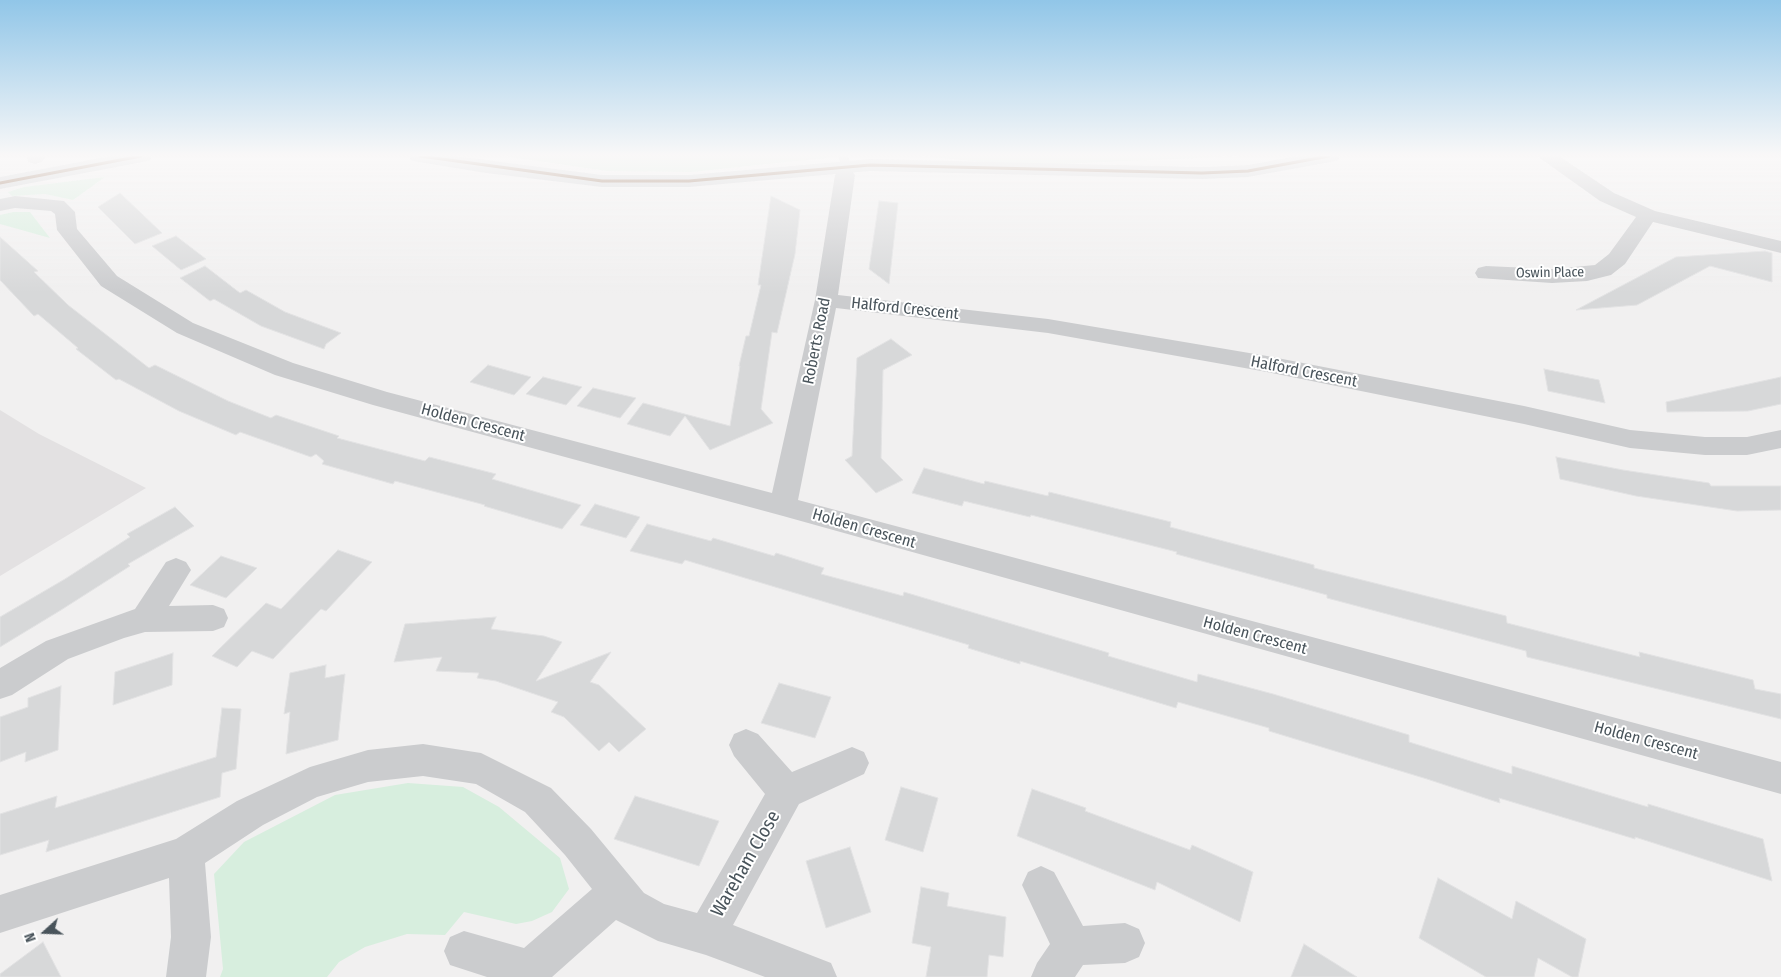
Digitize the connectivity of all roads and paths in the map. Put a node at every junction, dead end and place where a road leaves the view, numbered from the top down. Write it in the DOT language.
graph roads {
  1 [pos="840,202"];
  2 [pos="1617,202"];
  3 [pos="0,205"];
  4 [pos="1648,215"];
  5 [pos="1781,247"];
  6 [pos="1486,273"];
  7 [pos="826,300"];
  8 [pos="1781,439"];
  9 [pos="783,506"];
  10 [pos="176,570"];
  11 [pos="213,618"];
  12 [pos="145,619"];
  13 [pos="0,685"];
  14 [pos="746,745"];
  15 [pos="852,763"];
  16 [pos="1781,778"];
  17 [pos="786,792"];
  18 [pos="186,854"];
  19 [pos="1041,885"];
  20 [pos="617,893"];
  21 [pos="0,914"];
  22 [pos="706,935"];
  23 [pos="1125,944"];
  24 [pos="464,951"];
  25 [pos="1062,962"];
  26 [pos="531,973"];
  27 [pos="186,977"];
  28 [pos="817,977"];
  1 -- 7 [label="street, Roberts Road"];
  2 -- 4 [label="street"];
  3 -- 9 [label="street, Holden Crescent"];
  4 -- 5 [label="street"];
  4 -- 6 [label="street, Oswin Place"];
  7 -- 8 [label="street, Halford Crescent"];
  7 -- 9 [label="street, Roberts Road"];
  9 -- 16 [label="street, Holden Crescent"];
  10 -- 12 [label="street"];
  11 -- 12 [label="street"];
  12 -- 13 [label="street"];
  14 -- 17 [label="street, Wareham Close"];
  15 -- 17 [label="street, Wareham Close"];
  17 -- 22 [label="street, Wareham Close"];
  18 -- 20 [label="street"];
  18 -- 21 [label="street"];
  18 -- 27 [label="street"];
  19 -- 25 [label="street"];
  20 -- 22 [label="street"];
  20 -- 26 [label="street"];
  22 -- 28 [label="street"];
  23 -- 25 [label="street"];
  24 -- 26 [label="street"];
}
